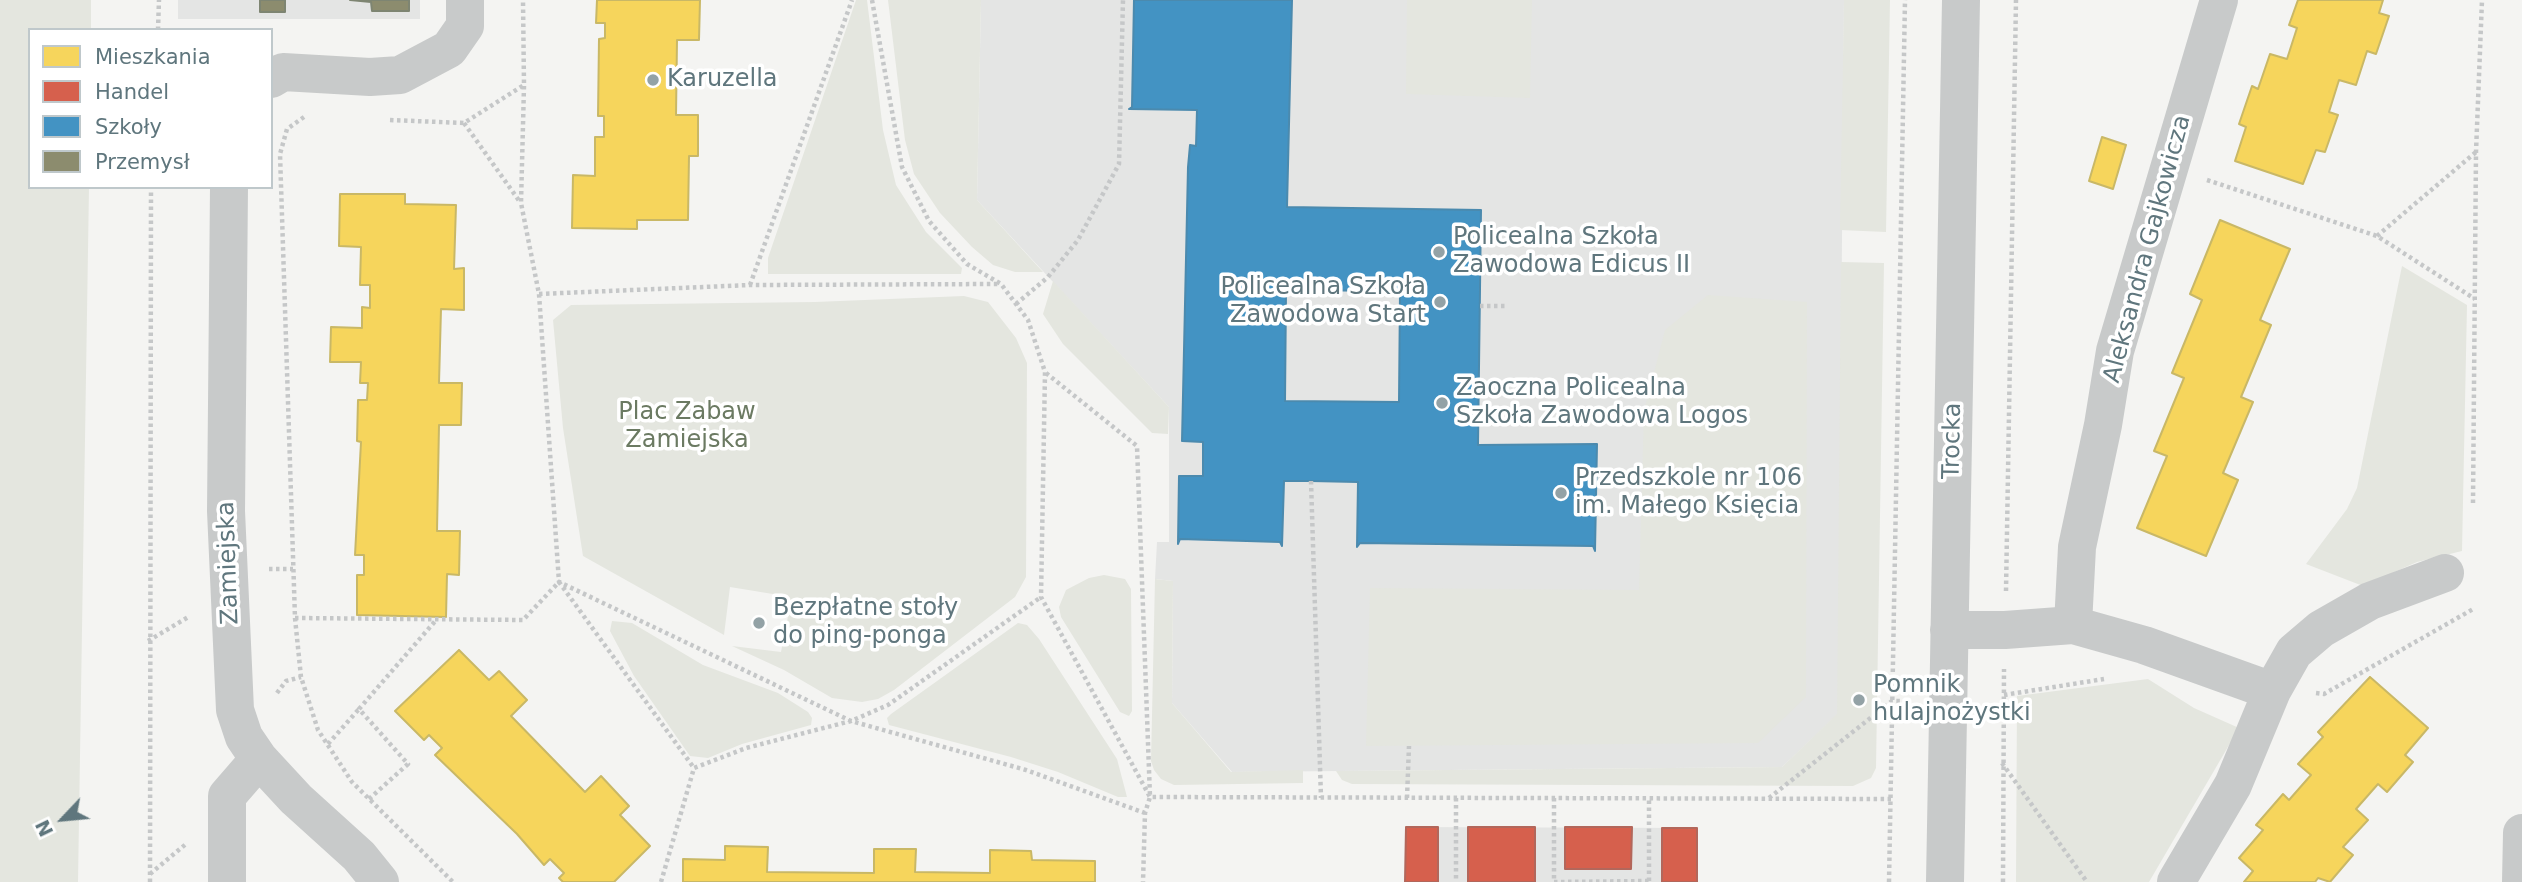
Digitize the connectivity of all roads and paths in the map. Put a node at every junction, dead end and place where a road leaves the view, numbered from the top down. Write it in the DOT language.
graph roads {
  1 [pos="159,0"];
  2 [pos="466,0"];
  3 [pos="523,0"];
  4 [pos="852,0"];
  5 [pos="872,0"];
  6 [pos="1122,0"];
  7 [pos="1905,0"];
  8 [pos="1961,0"];
  9 [pos="2016,0"];
  10 [pos="2219,0"];
  11 [pos="2482,0"];
  12 [pos="158,28"];
  13 [pos="273,78"];
  14 [pos="524,86"];
  15 [pos="316,117"];
  16 [pos="383,120"];
  17 [pos="279,123"];
  18 [pos="464,123"];
  19 [pos="287,129"];
  20 [pos="2476,152"];
  21 [pos="2168,169"];
  22 [pos="151,189"];
  23 [pos="229,189"];
  24 [pos="521,204"];
  25 [pos="2377,236"];
  26 [pos="1000,284"];
  27 [pos="750,285"];
  28 [pos="539,294"];
  29 [pos="2476,299"];
  30 [pos="1016,304"];
  31 [pos="1480,306"];
  32 [pos="1508,306"];
  33 [pos="1045,372"];
  34 [pos="1311,481"];
  35 [pos="2473,503"];
  36 [pos="2445,573"];
  37 [pos="559,582"];
  38 [pos="1041,597"];
  39 [pos="2475,608"];
  40 [pos="295,618"];
  41 [pos="437,619"];
  42 [pos="2073,625"];
  43 [pos="1949,630"];
  44 [pos="2005,631"];
  45 [pos="2107,679"];
  46 [pos="2272,691"];
  47 [pos="2004,695"];
  48 [pos="1892,701"];
  49 [pos="359,709"];
  50 [pos="851,721"];
  51 [pos="328,744"];
  52 [pos="1409,746"];
  53 [pos="260,759"];
  54 [pos="2002,762"];
  55 [pos="694,768"];
  56 [pos="1150,797"];
  57 [pos="1321,798"];
  58 [pos="1407,798"];
  59 [pos="1456,798"];
  60 [pos="1554,798"];
  61 [pos="1649,798"];
  62 [pos="369,799"];
  63 [pos="1769,799"];
  64 [pos="1891,799"];
  65 [pos="1145,813"];
  66 [pos="2522,833"];
  67 [pos="1649,881"];
  68 [pos="150,882"];
  69 [pos="227,882"];
  70 [pos="380,882"];
  71 [pos="453,882"];
  72 [pos="661,882"];
  73 [pos="1143,882"];
  74 [pos="1456,882"];
  75 [pos="1889,882"];
  76 [pos="1945,882"];
  77 [pos="2003,882"];
  78 [pos="2087,882"];
  79 [pos="2176,882"];
  80 [pos="2521,882"];
  1 -- 12 [label="path"];
  2 -- 13 [label="street"];
  3 -- 14 [label="path"];
  4 -- 27 [label="path"];
  5 -- 26 [label="path"];
  6 -- 30 [label="path"];
  7 -- 48 [label="path"];
  8 -- 43 [label="street, Trocka"];
  9 -- 44 [label="path"];
  10 -- 21 [label="street, Aleksandra Gajkowicza"];
  11 -- 20 [label="path"];
  14 -- 18 [label="path"];
  14 -- 24 [label="path"];
  15 -- 19 [label="path"];
  16 -- 18 [label="path"];
  17 -- 19 [label="path"];
  18 -- 24 [label="path"];
  19 -- 40 [label="path"];
  20 -- 25 [label="path"];
  20 -- 29 [label="path"];
  21 -- 25 [label="path"];
  21 -- 42 [label="street, Aleksandra Gajkowicza"];
  22 -- 68 [label="path"];
  23 -- 53 [label="street, Zamiejska"];
  24 -- 28 [label="path"];
  25 -- 29 [label="path"];
  26 -- 27 [label="path"];
  26 -- 30 [label="path"];
  27 -- 28 [label="path"];
  28 -- 37 [label="path"];
  29 -- 35 [label="path"];
  30 -- 33 [label="path"];
  31 -- 32 [label="path"];
  33 -- 38 [label="path"];
  33 -- 56 [label="path"];
  34 -- 57 [label="path"];
  36 -- 46 [label="street"];
  37 -- 41 [label="path"];
  37 -- 50 [label="path"];
  37 -- 55 [label="path"];
  38 -- 50 [label="path"];
  38 -- 56 [label="path"];
  39 -- 46 [label="path"];
  40 -- 41 [label="path"];
  40 -- 51 [label="path"];
  41 -- 49 [label="path"];
  42 -- 44 [label="street"];
  42 -- 46 [label="street"];
  43 -- 44 [label="street"];
  43 -- 76 [label="street, Trocka"];
  44 -- 47 [label="path"];
  45 -- 47 [label="path"];
  46 -- 79 [label="street"];
  47 -- 54 [label="path"];
  48 -- 63 [label="path"];
  48 -- 64 [label="path"];
  49 -- 51 [label="path"];
  49 -- 62 [label="path"];
  50 -- 55 [label="path"];
  50 -- 65 [label="path"];
  51 -- 62 [label="path"];
  52 -- 58 [label="path"];
  53 -- 69 [label="street"];
  53 -- 70 [label="street, Zamiejska"];
  54 -- 77 [label="path"];
  54 -- 78 [label="path"];
  55 -- 72 [label="path"];
  56 -- 57 [label="path"];
  56 -- 65 [label="path"];
  57 -- 58 [label="path"];
  58 -- 59 [label="path"];
  59 -- 60 [label="path"];
  59 -- 74 [label="path"];
  60 -- 61 [label="path"];
  60 -- 67 [label="path"];
  61 -- 63 [label="path"];
  61 -- 67 [label="path"];
  62 -- 71 [label="path"];
  63 -- 64 [label="path"];
  64 -- 75 [label="path"];
  65 -- 73 [label="path"];
  66 -- 80 [label="street"];
}
